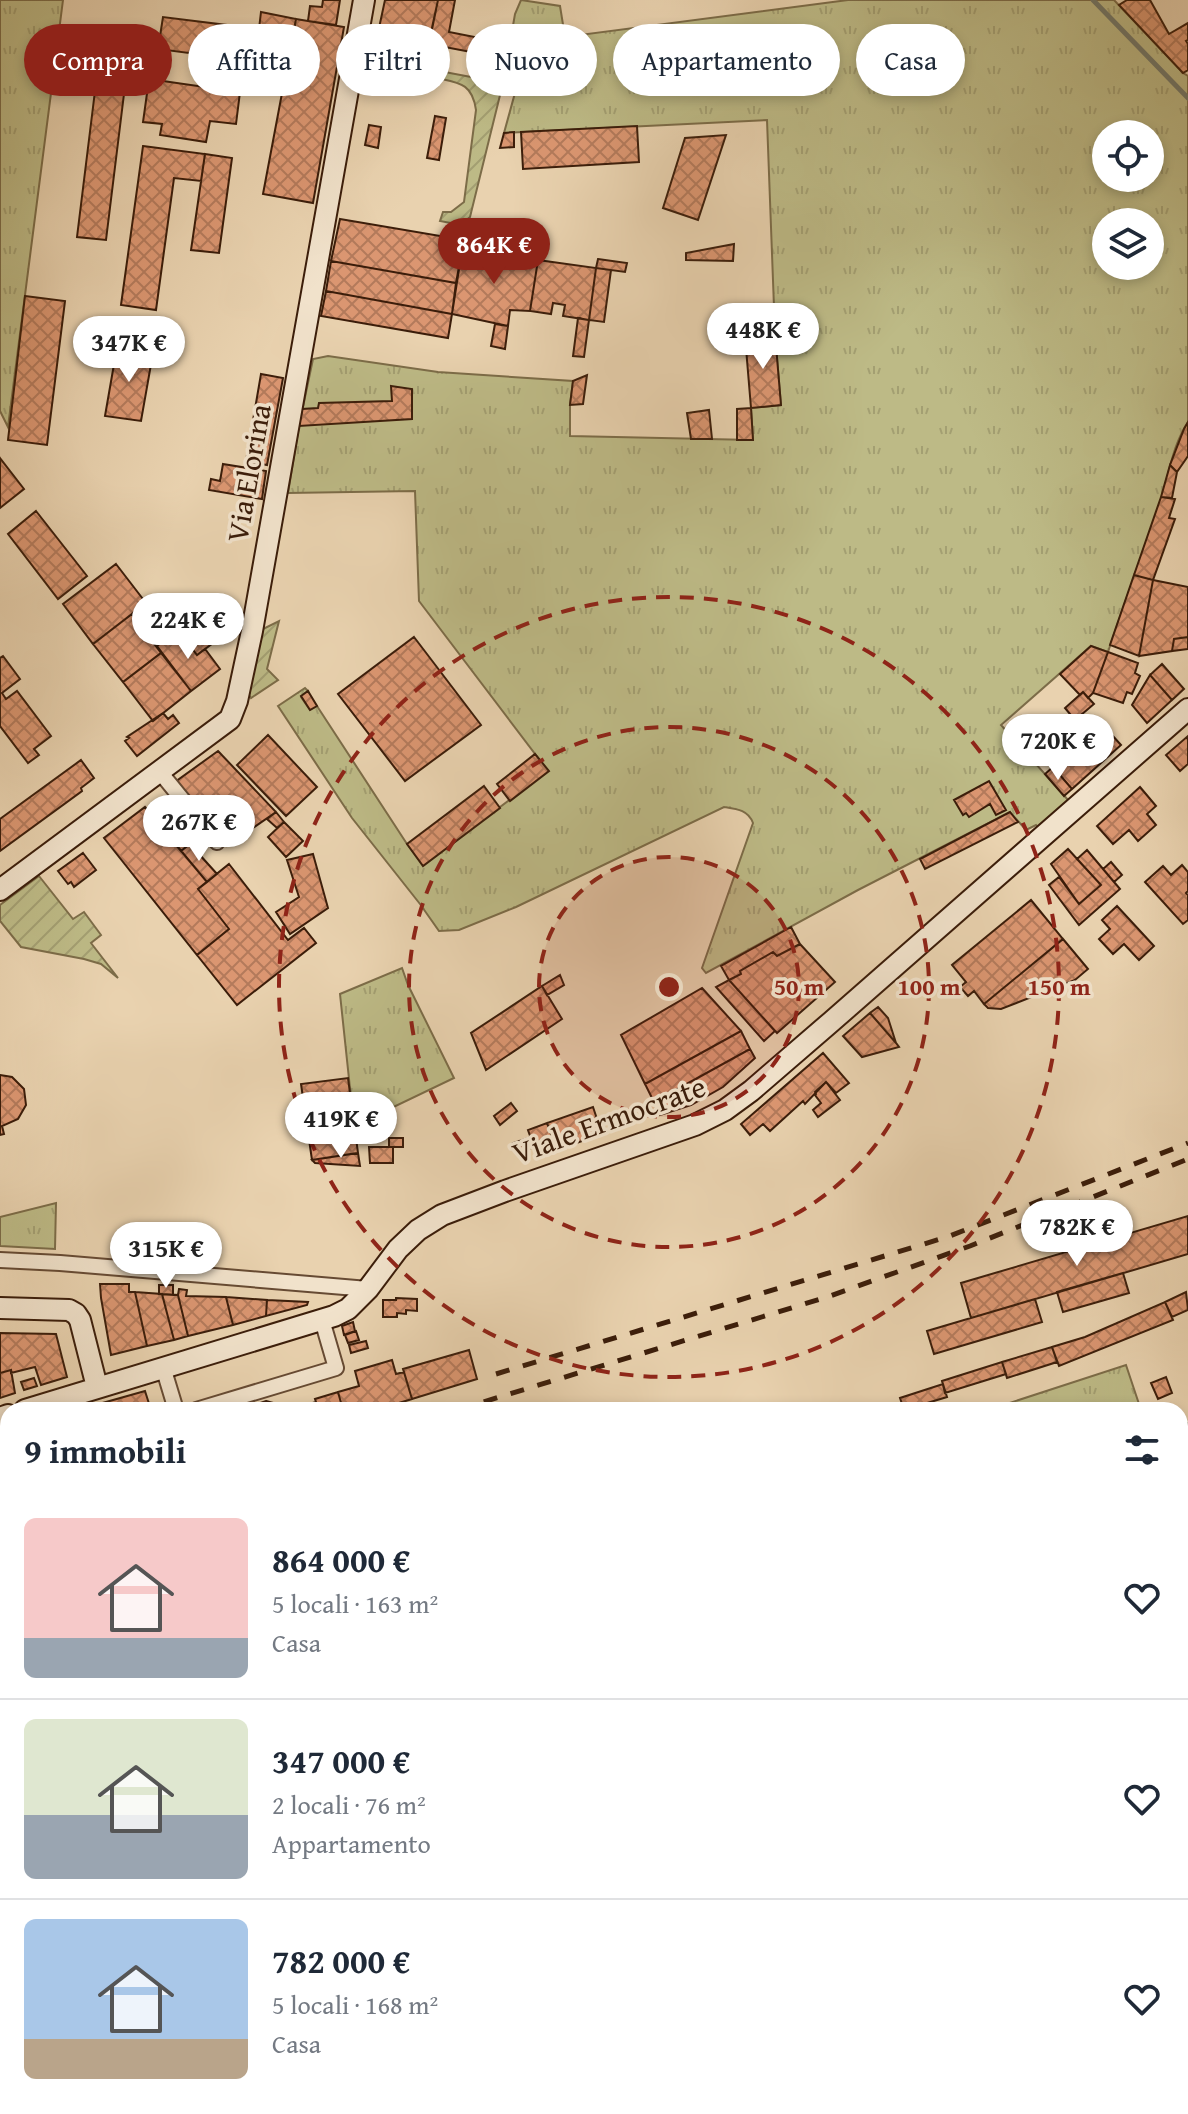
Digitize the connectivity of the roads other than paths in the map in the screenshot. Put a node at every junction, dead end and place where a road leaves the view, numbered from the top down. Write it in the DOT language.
graph roads {
  1 [pos="364,0"];
  2 [pos="1188,709"];
  3 [pos="160,772"];
  4 [pos="217,842"];
  5 [pos="0,890"];
  6 [pos="0,1260"];
  7 [pos="328,1285"];
  8 [pos="368,1289"];
  9 [pos="0,1308"];
  10 [pos="328,1318"];
  11 [pos="163,1367"];
  12 [pos="97,1387"];
  13 [pos="50,1402"];
  14 [pos="174,1402"];
  15 [pos="223,1402"];
  1 -- 3 [label="main road, Via Elorina"];
  2 -- 8 [label="main road, Viale Ermocrate"];
  3 -- 4 [label="street"];
  3 -- 5 [label="main road, Via Elorina"];
  6 -- 7 [label="street"];
  7 -- 8 [label="street"];
  7 -- 10 [label="street"];
  8 -- 10 [label="main road, Viale Ermocrate"];
  9 -- 12 [label="main road"];
  10 -- 11 [label="main road"];
  10 -- 15 [label="street"];
  11 -- 12 [label="main road"];
  11 -- 14 [label="street"];
  12 -- 13 [label="main road"];
}
